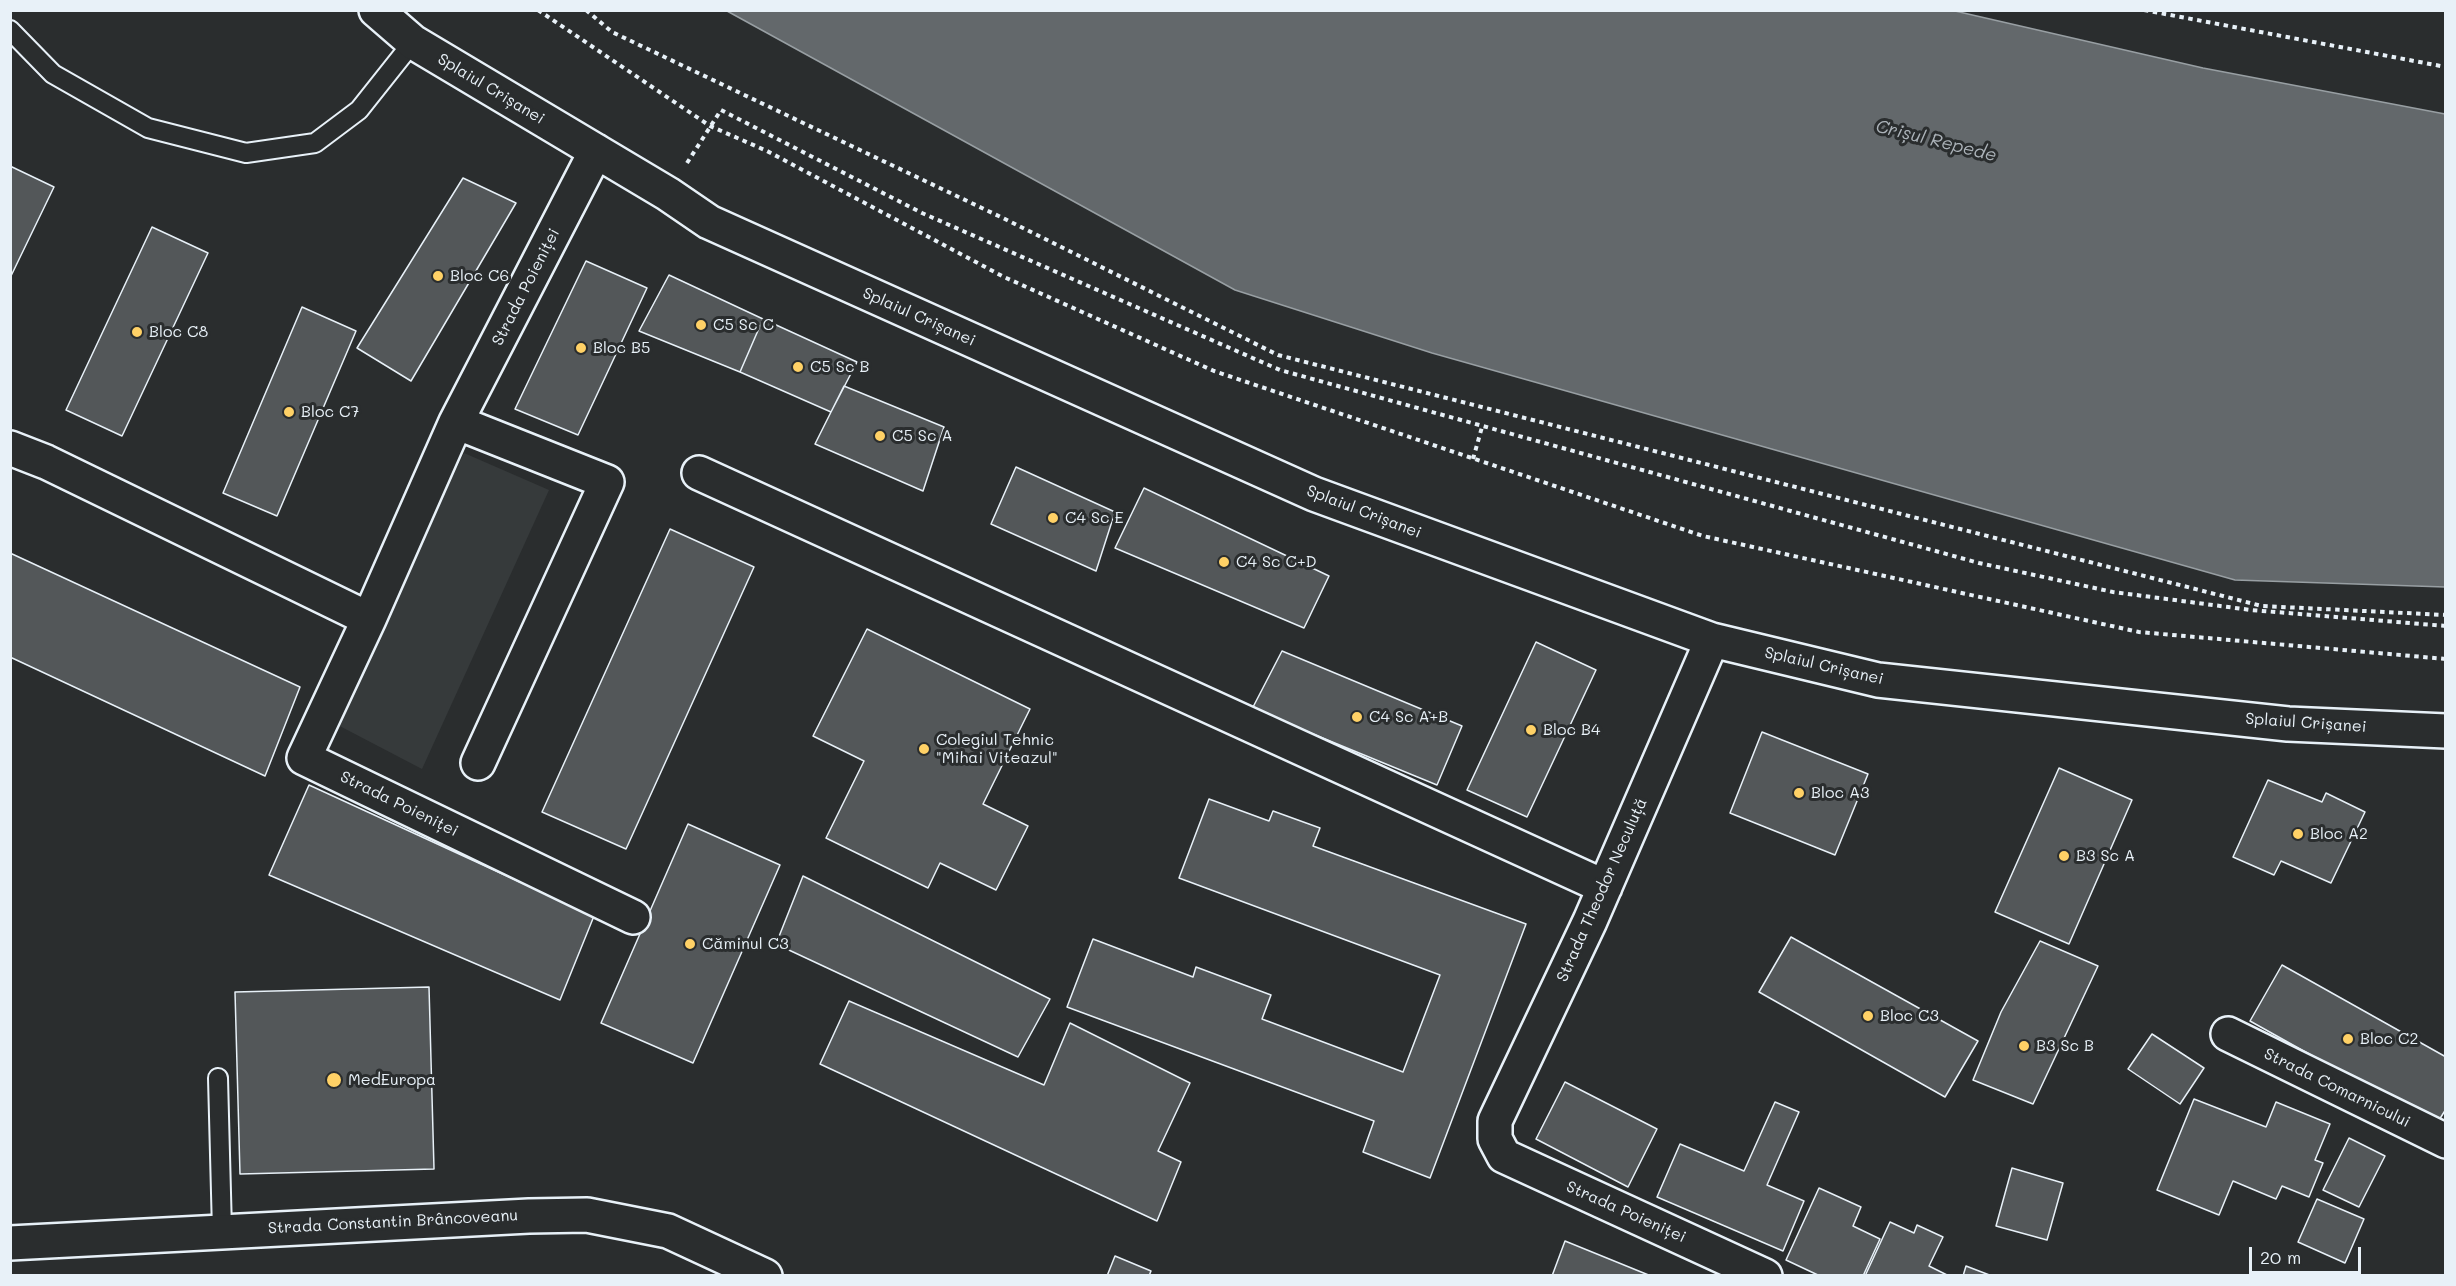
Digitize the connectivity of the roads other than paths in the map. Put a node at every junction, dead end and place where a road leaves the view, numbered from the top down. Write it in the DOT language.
graph roads {
  1 [pos="376,10"];
  2 [pos="10,30"];
  3 [pos="413,42"];
  4 [pos="596,151"];
  5 [pos="456,422"];
  6 [pos="10,448"];
  7 [pos="699,473"];
  8 [pos="369,619"];
  9 [pos="1712,640"];
  10 [pos="2445,731"];
  11 [pos="478,763"];
  12 [pos="1605,887"];
  13 [pos="633,917"];
  14 [pos="2228,1034"];
  15 [pos="218,1078"];
  16 [pos="1495,1139"];
  17 [pos="2445,1141"];
  18 [pos="222,1231"];
  19 [pos="10,1243"];
  20 [pos="765,1275"];
  21 [pos="1765,1275"];
  1 -- 3 [label="street, Splaiul Crișanei"];
  2 -- 3 [label="lane"];
  3 -- 4 [label="street, Splaiul Crișanei"];
  4 -- 5 [label="street, Strada Poieniței"];
  4 -- 9 [label="street, Splaiul Crișanei"];
  5 -- 8 [label="street, Strada Poieniței"];
  5 -- 11 [label="street"];
  6 -- 8 [label="street"];
  7 -- 12 [label="street"];
  8 -- 13 [label="street, Strada Poieniței"];
  9 -- 10 [label="street, Splaiul Crișanei"];
  9 -- 12 [label="street, Strada Theodor Neculuță"];
  12 -- 16 [label="street, Strada Theodor Neculuță"];
  14 -- 17 [label="street, Strada Comarnicului"];
  15 -- 18 [label="lane"];
  16 -- 21 [label="street, Strada Poieniței"];
  18 -- 19 [label="street, Strada Constantin Brâncoveanu"];
  18 -- 20 [label="street, Strada Constantin Brâncoveanu"];
}
